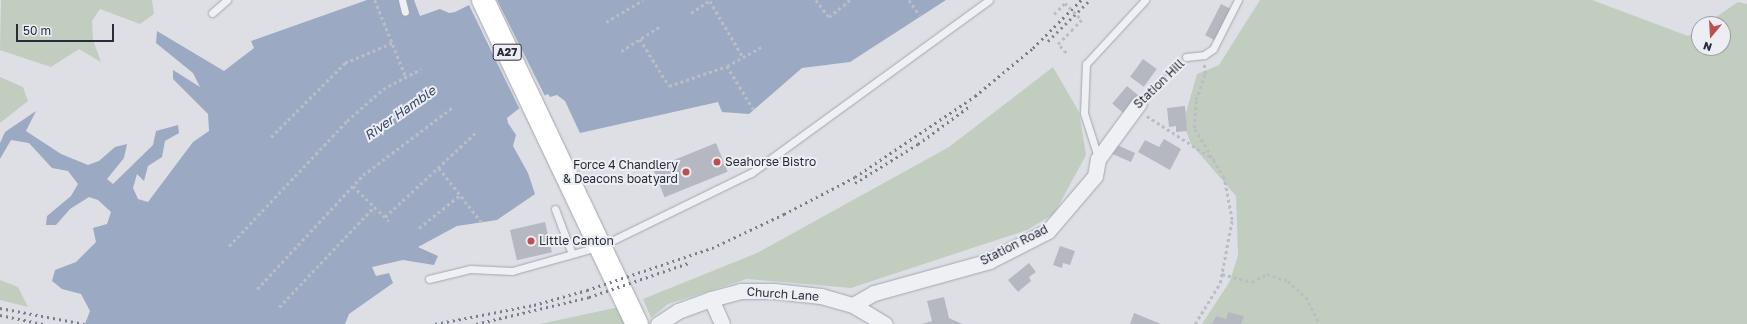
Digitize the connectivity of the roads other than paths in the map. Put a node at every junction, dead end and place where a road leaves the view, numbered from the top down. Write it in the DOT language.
graph roads {
  1 [pos="227,0"];
  2 [pos="402,0"];
  3 [pos="482,0"];
  4 [pos="989,0"];
  5 [pos="1145,0"];
  6 [pos="1238,0"];
  7 [pos="405,12"];
  8 [pos="212,13"];
  9 [pos="1186,57"];
  10 [pos="1136,105"];
  11 [pos="1098,159"];
  12 [pos="555,209"];
  13 [pos="601,246"];
  14 [pos="572,254"];
  15 [pos="429,279"];
  16 [pos="711,299"];
  17 [pos="853,305"];
  18 [pos="637,324"];
  19 [pos="658,324"];
  20 [pos="722,324"];
  21 [pos="885,324"];
  1 -- 8 [label="lane"];
  2 -- 7 [label="lane"];
  3 -- 13 [label="main road, A27"];
  4 -- 13 [label="lane"];
  5 -- 11 [label="lane"];
  6 -- 9 [label="lane, Station Hill"];
  10 -- 11 [label="street, Station Hill"];
  11 -- 17 [label="street, Station Road"];
  12 -- 14 [label="lane"];
  13 -- 14 [label="lane"];
  13 -- 18 [label="main road, A27"];
  14 -- 15 [label="lane"];
  16 -- 17 [label="street, Church Lane"];
  16 -- 19 [label="street, Church Lane"];
  16 -- 20 [label="street"];
  17 -- 21 [label="street, Church Lane"];
}
